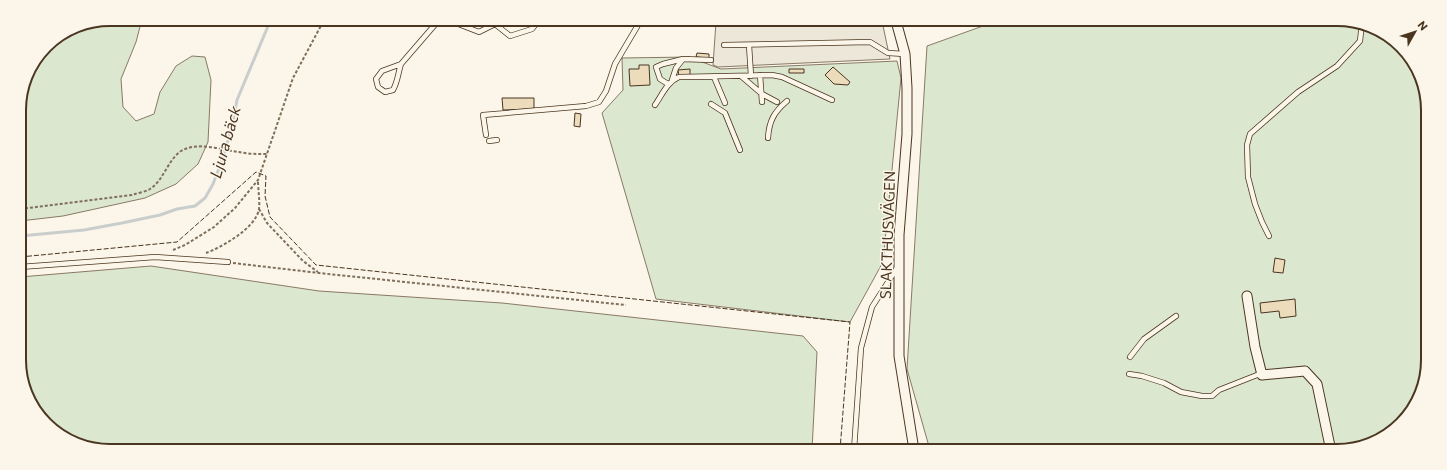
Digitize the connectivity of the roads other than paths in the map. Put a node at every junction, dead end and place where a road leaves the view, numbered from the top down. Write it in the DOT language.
graph roads {
  1 [pos="434,26"];
  2 [pos="464,26"];
  3 [pos="489,26"];
  4 [pos="499,26"];
  5 [pos="534,26"];
  6 [pos="637,26"];
  7 [pos="897,26"];
  8 [pos="1361,30"];
  9 [pos="724,45"];
  10 [pos="749,45"];
  11 [pos="905,54"];
  12 [pos="683,59"];
  13 [pos="711,60"];
  14 [pos="401,64"];
  15 [pos="760,75"];
  16 [pos="741,76"];
  17 [pos="751,76"];
  18 [pos="714,77"];
  19 [pos="672,80"];
  20 [pos="668,84"];
  21 [pos="762,94"];
  22 [pos="832,100"];
  23 [pos="787,101"];
  24 [pos="762,102"];
  25 [pos="777,102"];
  26 [pos="725,103"];
  27 [pos="711,104"];
  28 [pos="654,105"];
  29 [pos="486,135"];
  30 [pos="768,138"];
  31 [pos="497,140"];
  32 [pos="489,141"];
  33 [pos="740,150"];
  34 [pos="1269,236"];
  35 [pos="228,262"];
  36 [pos="899,265"];
  37 [pos="26,267"];
  38 [pos="1247,296"];
  39 [pos="1176,316"];
  40 [pos="1130,357"];
  41 [pos="1129,374"];
  42 [pos="1262,375"];
  43 [pos="854,444"];
  44 [pos="913,444"];
  45 [pos="1330,444"];
  1 -- 14 [label="lane"];
  2 -- 3 [label="lane"];
  4 -- 5 [label="lane"];
  6 -- 29 [label="lane"];
  7 -- 11 [label="street, SLAKTHUSVÄGEN"];
  8 -- 34 [label="lane"];
  9 -- 10 [label="lane"];
  10 -- 11 [label="lane"];
  10 -- 17 [label="lane"];
  11 -- 36 [label="street, SLAKTHUSVÄGEN"];
  12 -- 13 [label="lane"];
  12 -- 19 [label="lane"];
  12 -- 20 [label="lane"];
  14 -- 14 [label="lane"];
  15 -- 17 [label="lane"];
  15 -- 21 [label="lane"];
  15 -- 22 [label="lane"];
  16 -- 17 [label="lane"];
  16 -- 18 [label="lane"];
  16 -- 21 [label="lane"];
  18 -- 19 [label="lane"];
  18 -- 26 [label="lane"];
  19 -- 20 [label="lane"];
  20 -- 28 [label="lane"];
  21 -- 24 [label="lane"];
  21 -- 25 [label="lane"];
  23 -- 30 [label="lane"];
  27 -- 33 [label="lane"];
  31 -- 32 [label="lane"];
  35 -- 37 [label="lane"];
  36 -- 43 [label="lane"];
  36 -- 44 [label="street, SLAKTHUSVÄGEN"];
  38 -- 42 [label="street"];
  39 -- 40 [label="lane"];
  41 -- 42 [label="lane"];
  42 -- 45 [label="street"];
}
